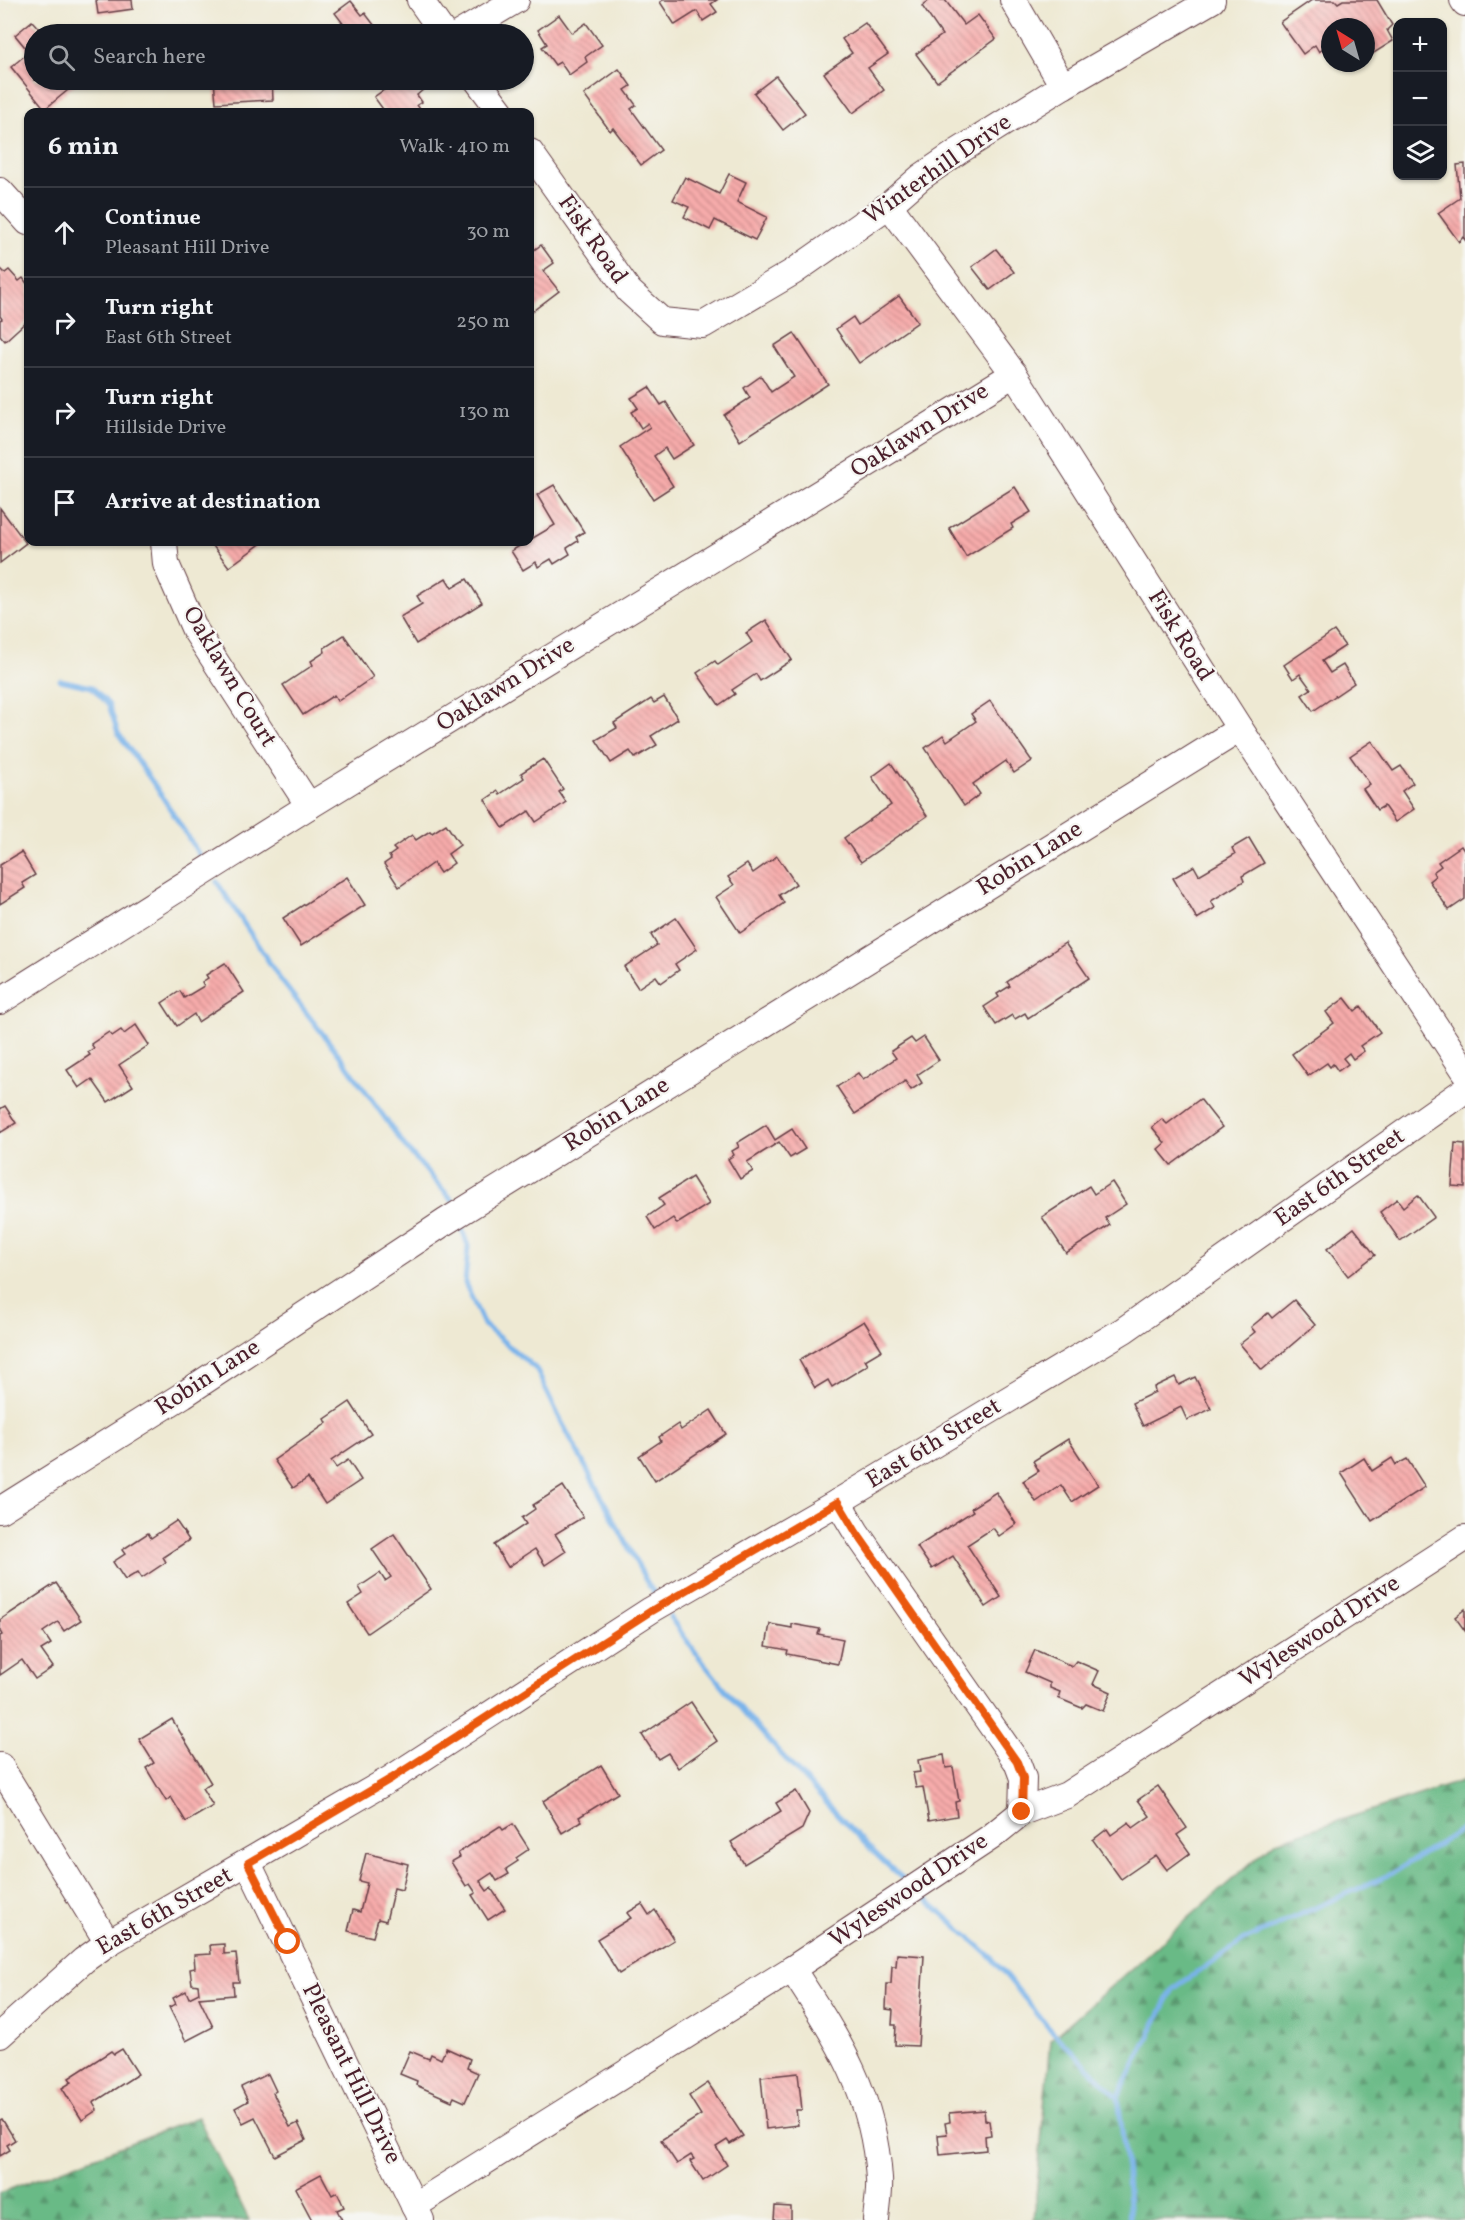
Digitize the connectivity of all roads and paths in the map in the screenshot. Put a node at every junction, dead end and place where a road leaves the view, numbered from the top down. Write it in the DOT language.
graph roads {
  1 [pos="420,0"];
  2 [pos="516,0"];
  3 [pos="1012,0"];
  4 [pos="1212,0"];
  5 [pos="437,24"];
  6 [pos="476,24"];
  7 [pos="1064,86"];
  8 [pos="484,90"];
  9 [pos="498,108"];
  10 [pos="534,167"];
  11 [pos="539,185"];
  12 [pos="0,191"];
  13 [pos="889,205"];
  14 [pos="24,218"];
  15 [pos="662,321"];
  16 [pos="1014,374"];
  17 [pos="164,546"];
  18 [pos="1239,729"];
  19 [pos="309,806"];
  20 [pos="0,1000"];
  21 [pos="1465,1071"];
  22 [pos="1465,1090"];
  23 [pos="838,1502"];
  24 [pos="0,1510"];
  25 [pos="1465,1539"];
  26 [pos="0,1766"];
  27 [pos="1022,1812"];
  28 [pos="248,1863"];
  29 [pos="108,1944"];
  30 [pos="792,1969"];
  31 [pos="0,2035"];
  32 [pos="418,2213"];
  33 [pos="876,2220"];
  1 -- 5 [label="street"];
  2 -- 6 [label="street"];
  3 -- 7 [label="street"];
  4 -- 7 [label="street, Winterhill Drive"];
  7 -- 13 [label="street, Winterhill Drive"];
  8 -- 9 [label="street"];
  10 -- 11 [label="street, Fisk Road"];
  11 -- 15 [label="street, Fisk Road"];
  12 -- 14 [label="street"];
  13 -- 15 [label="street, Winterhill Drive"];
  13 -- 16 [label="street, Fisk Road"];
  16 -- 18 [label="street, Fisk Road"];
  16 -- 19 [label="street, Oaklawn Drive"];
  17 -- 19 [label="street, Oaklawn Court"];
  18 -- 21 [label="street, Fisk Road"];
  18 -- 24 [label="street, Robin Lane"];
  19 -- 20 [label="street, Oaklawn Drive"];
  22 -- 23 [label="street, East 6th Street"];
  23 -- 27 [label="street"];
  23 -- 28 [label="street, East 6th Street"];
  25 -- 27 [label="street, Wyleswood Drive"];
  26 -- 29 [label="street"];
  27 -- 30 [label="street, Wyleswood Drive"];
  28 -- 29 [label="street, East 6th Street"];
  28 -- 32 [label="street, Pleasant Hill Drive"];
  29 -- 31 [label="street, East 6th Street"];
  30 -- 32 [label="street, Wyleswood Drive"];
  30 -- 33 [label="street"];
}
